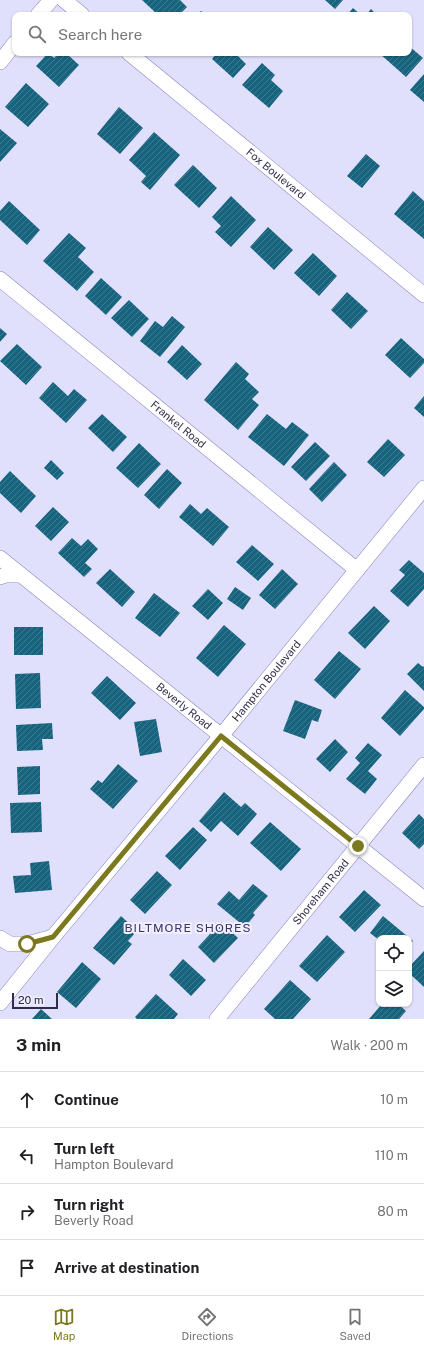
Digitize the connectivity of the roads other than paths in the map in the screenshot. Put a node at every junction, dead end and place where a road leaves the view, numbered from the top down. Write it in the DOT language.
graph roads {
  1 [pos="51,0"];
  2 [pos="64,0"];
  3 [pos="41,12"];
  4 [pos="78,12"];
  5 [pos="12,47"];
  6 [pos="132,56"];
  7 [pos="0,62"];
  8 [pos="0,279"];
  9 [pos="424,295"];
  10 [pos="424,488"];
  11 [pos="0,558"];
  12 [pos="356,570"];
  13 [pos="21,575"];
  14 [pos="0,577"];
  15 [pos="221,736"];
  16 [pos="424,765"];
  17 [pos="358,846"];
  18 [pos="424,899"];
  19 [pos="53,937"];
  20 [pos="0,938"];
  21 [pos="0,1003"];
  22 [pos="217,1019"];
  1 -- 3 [label="street"];
  2 -- 4 [label="street"];
  5 -- 7 [label="street"];
  6 -- 9 [label="street, Fox Boulevard"];
  8 -- 12 [label="street, Frankel Road"];
  10 -- 12 [label="street, Hampton Boulevard"];
  11 -- 13 [label="street, Beverly Road"];
  12 -- 15 [label="street, Hampton Boulevard"];
  13 -- 14 [label="street"];
  13 -- 15 [label="street, Beverly Road"];
  15 -- 17 [label="street, Beverly Road"];
  15 -- 19 [label="street, Hampton Boulevard"];
  16 -- 17 [label="street, Shoreham Road"];
  17 -- 18 [label="street, Beverly Road"];
  17 -- 22 [label="street, Shoreham Road"];
  19 -- 20 [label="street"];
  19 -- 21 [label="street, Hampton Boulevard"];
}
